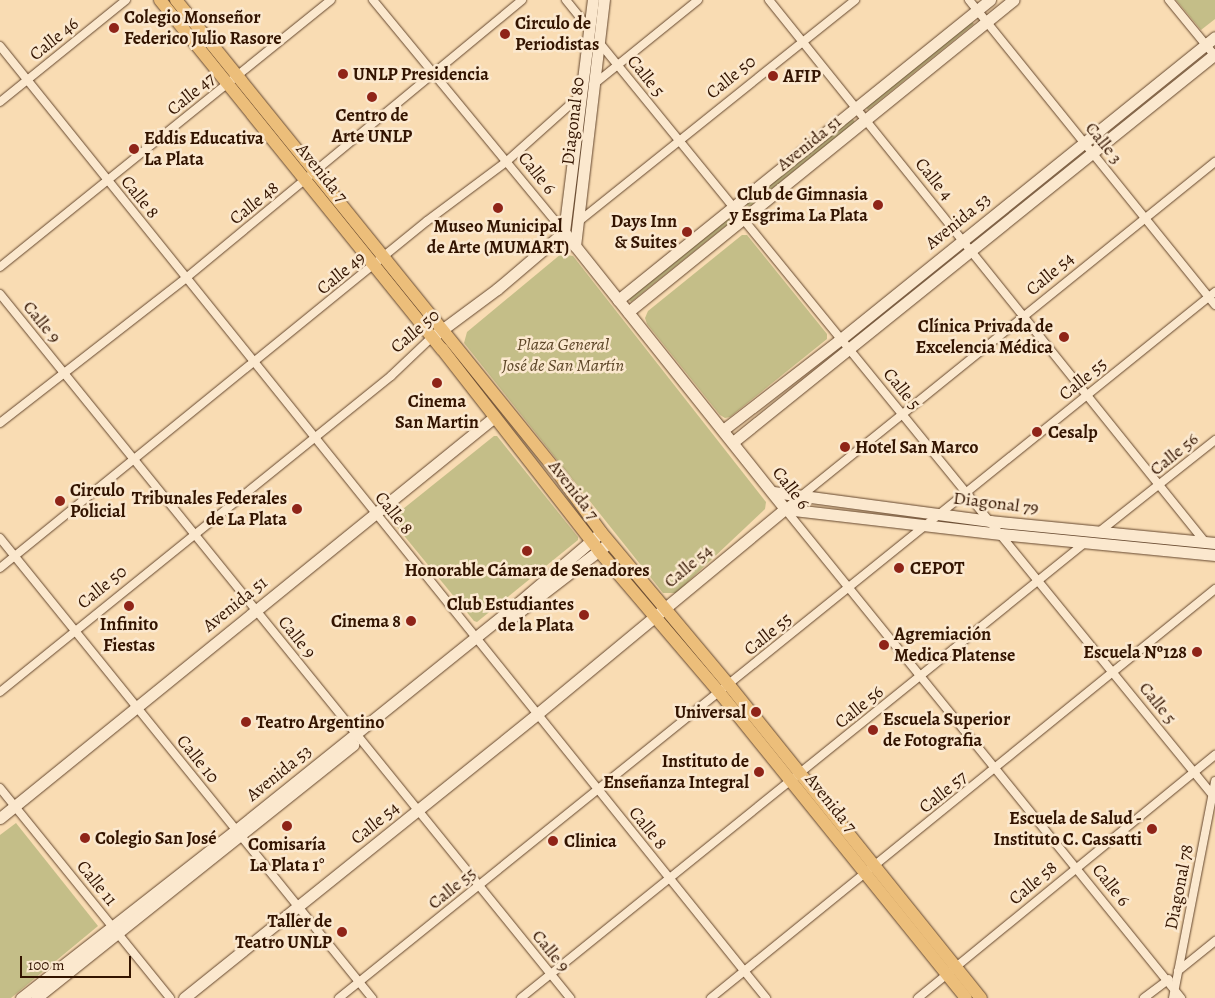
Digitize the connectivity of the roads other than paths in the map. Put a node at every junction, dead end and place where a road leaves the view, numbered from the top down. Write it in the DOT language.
graph roads {
  1 [pos="126,0"];
  2 [pos="160,0"];
  3 [pos="176,0"];
  4 [pos="331,0"];
  5 [pos="373,0"];
  6 [pos="522,0"];
  7 [pos="566,0"];
  8 [pos="593,0"];
  9 [pos="604,0"];
  10 [pos="698,0"];
  11 [pos="770,0"];
  12 [pos="855,0"];
  13 [pos="969,0"];
  14 [pos="990,0"];
  15 [pos="1013,0"];
  16 [pos="1169,0"];
  17 [pos="977,10"];
  18 [pos="986,22"];
  19 [pos="590,30"];
  20 [pos="1210,41"];
  21 [pos="803,42"];
  22 [pos="600,43"];
  23 [pos="0,46"];
  24 [pos="1215,55"];
  25 [pos="618,65"];
  26 [pos="432,73"];
  27 [pos="27,80"];
  28 [pos="232,80"];
  29 [pos="596,83"];
  30 [pos="580,95"];
  31 [pos="0,102"];
  32 [pos="856,106"];
  33 [pos="866,119"];
  34 [pos="680,141"];
  35 [pos="1084,142"];
  36 [pos="1092,153"];
  37 [pos="506,162"];
  38 [pos="1215,162"];
  39 [pos="310,177"];
  40 [pos="107,180"];
  41 [pos="734,207"];
  42 [pos="743,218"];
  43 [pos="1144,218"];
  44 [pos="579,221"];
  45 [pos="564,232"];
  46 [pos="963,240"];
  47 [pos="575,246"];
  48 [pos="972,251"];
  49 [pos="379,262"];
  50 [pos="0,267"];
  51 [pos="186,278"];
  52 [pos="0,294"];
  53 [pos="1212,295"];
  54 [pos="618,300"];
  55 [pos="1215,305"];
  56 [pos="628,312"];
  57 [pos="1025,317"];
  58 [pos="436,334"];
  59 [pos="842,338"];
  60 [pos="850,349"];
  61 [pos="254,363"];
  62 [pos="63,372"];
  63 [pos="1087,395"];
  64 [pos="904,415"];
  65 [pos="493,418"];
  66 [pos="0,423"];
  67 [pos="723,430"];
  68 [pos="314,438"];
  69 [pos="1215,440"];
  70 [pos="733,442"];
  71 [pos="134,459"];
  72 [pos="1159,485"];
  73 [pos="773,492"];
  74 [pos="967,493"];
  75 [pos="802,495"];
  76 [pos="785,509"];
  77 [pos="940,513"];
  78 [pos="375,514"];
  79 [pos="990,521"];
  80 [pos="927,526"];
  81 [pos="1098,532"];
  82 [pos="195,534"];
  83 [pos="1001,534"];
  84 [pos="0,538"];
  85 [pos="601,541"];
  86 [pos="1085,543"];
  87 [pos="1213,551"];
  88 [pos="14,556"];
  89 [pos="0,568"];
  90 [pos="1040,581"];
  91 [pos="849,588"];
  92 [pos="1215,589"];
  93 [pos="256,610"];
  94 [pos="660,613"];
  95 [pos="75,631"];
  96 [pos="477,640"];
  97 [pos="1114,672"];
  98 [pos="921,677"];
  99 [pos="724,689"];
  100 [pos="0,692"];
  101 [pos="136,707"];
  102 [pos="537,714"];
  103 [pos="358,736"];
  104 [pos="1215,756"];
  105 [pos="995,769"];
  106 [pos="1194,772"];
  107 [pos="796,777"];
  108 [pos="1215,781"];
  109 [pos="0,788"];
  110 [pos="598,790"];
  111 [pos="1214,796"];
  112 [pos="14,806"];
  113 [pos="418,810"];
  114 [pos="0,818"];
  115 [pos="238,833"];
  116 [pos="1075,868"];
  117 [pos="870,870"];
  118 [pos="670,878"];
  119 [pos="479,886"];
  120 [pos="299,907"];
  121 [pos="115,929"];
  122 [pos="1215,941"];
  123 [pos="952,970"];
  124 [pos="744,971"];
  125 [pos="1178,971"];
  126 [pos="551,974"];
  127 [pos="1166,980"];
  128 [pos="359,982"];
  129 [pos="1174,994"];
  130 [pos="21,998"];
  131 [pos="36,998"];
  132 [pos="170,998"];
  133 [pos="184,998"];
  134 [pos="339,998"];
  135 [pos="372,998"];
  136 [pos="521,998"];
  137 [pos="570,998"];
  138 [pos="711,998"];
  139 [pos="766,998"];
  140 [pos="918,998"];
  141 [pos="966,998"];
  142 [pos="982,998"];
  143 [pos="1144,998"];
  144 [pos="1181,998"];
  1 -- 27 [label="street, Calle 46"];
  2 -- 28 [label="main road, Avenida 7"];
  3 -- 28 [label="main road, Avenida 7"];
  4 -- 28 [label="street, Calle 47"];
  5 -- 26 [label="street, Calle 6"];
  6 -- 26 [label="street, Calle 48"];
  7 -- 19 [label="street, Calle 5"];
  8 -- 19 [label="street, Diagonal 80"];
  9 -- 22 [label="street, Diagonal 80"];
  10 -- 25 [label="street, Calle 49"];
  11 -- 21 [label="street, Calle 4"];
  12 -- 21 [label="street, Calle 50"];
  13 -- 17 [label="street, Calle 3"];
  14 -- 17 [label="street, Avenida 51"];
  15 -- 18 [label="street, Avenida 51"];
  16 -- 20 [label="street"];
  17 -- 18 [label="street, Calle 3"];
  17 -- 32 [label="street, Avenida 51"];
  18 -- 33 [label="street, Avenida 51"];
  18 -- 35 [label="street, Calle 3"];
  19 -- 22 [label="street, Calle 5"];
  19 -- 30 [label="street, Diagonal 80"];
  20 -- 24 [label="street"];
  20 -- 35 [label="street, Avenida 53"];
  21 -- 32 [label="street, Calle 4"];
  21 -- 34 [label="street, Calle 50"];
  22 -- 25 [label="street, Calle 5"];
  22 -- 29 [label="street, Diagonal 80"];
  23 -- 27 [label="street, Calle 8"];
  24 -- 36 [label="street, Avenida 53"];
  25 -- 29 [label="street, Calle 49"];
  25 -- 34 [label="street, Calle 5"];
  26 -- 37 [label="street, Calle 6"];
  26 -- 39 [label="street, Calle 48"];
  27 -- 31 [label="street, Calle 46"];
  27 -- 40 [label="street, Calle 8"];
  28 -- 39 [label="main road, Avenida 7"];
  28 -- 40 [label="street, Calle 47"];
  29 -- 30 [label="street, Calle 49"];
  29 -- 44 [label="street, Diagonal 80"];
  30 -- 37 [label="street, Calle 49"];
  30 -- 45 [label="street, Diagonal 80"];
  32 -- 33 [label="street, Calle 4"];
  32 -- 41 [label="street, Avenida 51"];
  33 -- 42 [label="street, Avenida 51"];
  33 -- 46 [label="street, Calle 4"];
  34 -- 41 [label="street, Calle 5"];
  34 -- 44 [label="street, Calle 50"];
  35 -- 36 [label="street, Calle 3"];
  35 -- 46 [label="street, Avenida 53"];
  36 -- 43 [label="street, Calle 3"];
  36 -- 48 [label="street, Avenida 53"];
  37 -- 45 [label="street, Calle 6"];
  37 -- 49 [label="street, Calle 49"];
  38 -- 43 [label="street, Calle 54"];
  39 -- 49 [label="main road, Avenida 7"];
  39 -- 51 [label="street, Calle 48"];
  40 -- 50 [label="street, Calle 47"];
  40 -- 51 [label="street, Calle 8"];
  41 -- 42 [label="street, Calle 5"];
  41 -- 54 [label="street, Avenida 51"];
  42 -- 56 [label="street, Avenida 51"];
  42 -- 59 [label="street, Calle 5"];
  43 -- 53 [label="street, Calle 3"];
  43 -- 57 [label="street, Calle 54"];
  44 -- 45 [label="street, Calle 50"];
  44 -- 47 [label="street, Diagonal 80"];
  45 -- 47 [label="street, Calle 6"];
  45 -- 58 [label="street, Calle 50"];
  46 -- 48 [label="street, Calle 4"];
  46 -- 59 [label="street, Avenida 53"];
  47 -- 54 [label="street, Calle 6"];
  48 -- 57 [label="street, Calle 4"];
  48 -- 60 [label="street, Avenida 53"];
  49 -- 58 [label="main road, Avenida 7"];
  49 -- 61 [label="street, Calle 49"];
  51 -- 61 [label="street, Calle 8"];
  51 -- 62 [label="street, Calle 48"];
  52 -- 62 [label="street, Calle 9"];
  53 -- 55 [label="street, Calle 3"];
  53 -- 63 [label="street, Calle 55"];
  54 -- 56 [label="street, Calle 6"];
  56 -- 67 [label="street, Calle 6"];
  57 -- 63 [label="street, Calle 4"];
  57 -- 64 [label="street, Calle 54"];
  58 -- 65 [label="main road, Avenida 7"];
  58 -- 68 [label="street, Calle 50"];
  58 -- 85 [label="main road, Avenida 7"];
  59 -- 60 [label="street, Calle 5"];
  59 -- 67 [label="street, Avenida 53"];
  60 -- 64 [label="street, Calle 5"];
  60 -- 70 [label="street, Avenida 53"];
  61 -- 68 [label="street, Calle 8"];
  61 -- 71 [label="street, Calle 49"];
  62 -- 66 [label="street, Calle 48"];
  62 -- 71 [label="street, Calle 9"];
  63 -- 72 [label="street, Calle 4"];
  63 -- 74 [label="street, Calle 55"];
  64 -- 74 [label="street, Calle 5"];
  64 -- 75 [label="street, Calle 54"];
  65 -- 78 [label="street, Avenida 51"];
  65 -- 85 [label="main road, Avenida 7"];
  67 -- 70 [label="street, Calle 6"];
  68 -- 78 [label="street, Calle 8"];
  68 -- 82 [label="street, Calle 50"];
  69 -- 72 [label="street, Calle 56"];
  70 -- 73 [label="street, Calle 6"];
  71 -- 82 [label="street, Calle 9"];
  71 -- 88 [label="street, Calle 49"];
  72 -- 81 [label="street, Calle 56"];
  72 -- 87 [label="street, Calle 4"];
  73 -- 75 [label="street, Diagonal 79"];
  73 -- 76 [label="street, Calle 6"];
  74 -- 77 [label="street, Calle 55"];
  74 -- 79 [label="street, Calle 5"];
  75 -- 76 [label="street, Calle 54"];
  75 -- 77 [label="street, Diagonal 79"];
  76 -- 80 [label="street, Diagonal 79"];
  76 -- 91 [label="street, Calle 6"];
  76 -- 94 [label="street, Calle 54"];
  77 -- 79 [label="street, Diagonal 79"];
  77 -- 80 [label="street, Calle 55"];
  78 -- 93 [label="street, Avenida 51"];
  78 -- 96 [label="street, Calle 8"];
  79 -- 81 [label="street, Diagonal 79"];
  79 -- 83 [label="street, Calle 5"];
  80 -- 83 [label="street, Diagonal 79"];
  80 -- 91 [label="street, Calle 55"];
  81 -- 86 [label="street, Calle 56"];
  81 -- 87 [label="street, Diagonal 79"];
  82 -- 93 [label="street, Calle 9"];
  82 -- 95 [label="street, Calle 50"];
  83 -- 86 [label="street, Diagonal 79"];
  83 -- 90 [label="street, Calle 5"];
  84 -- 88 [label="street, Calle 10"];
  85 -- 94 [label="main road, Avenida 7"];
  85 -- 96 [label="street, Avenida 53"];
  86 -- 87 [label="street, Diagonal 79"];
  86 -- 90 [label="street, Calle 56"];
  88 -- 89 [label="street, Calle 49"];
  88 -- 95 [label="street, Calle 10"];
  90 -- 97 [label="street, Calle 5"];
  90 -- 98 [label="street, Calle 56"];
  91 -- 98 [label="street, Calle 6"];
  91 -- 99 [label="street, Calle 55"];
  92 -- 97 [label="street, Calle 57"];
  93 -- 101 [label="street, Avenida 51"];
  93 -- 103 [label="street, Calle 9"];
  94 -- 99 [label="main road, Avenida 7"];
  94 -- 102 [label="street, Calle 54"];
  95 -- 100 [label="street, Calle 50"];
  95 -- 101 [label="street, Calle 10"];
  96 -- 102 [label="street, Calle 8"];
  96 -- 103 [label="street, Avenida 53"];
  97 -- 105 [label="street, Calle 57"];
  97 -- 106 [label="street, Calle 5"];
  98 -- 105 [label="street, Calle 6"];
  98 -- 107 [label="street, Calle 56"];
  99 -- 107 [label="main road, Avenida 7"];
  99 -- 110 [label="street, Calle 55"];
  101 -- 112 [label="street, Avenida 51"];
  101 -- 115 [label="street, Calle 10"];
  102 -- 110 [label="street, Calle 8"];
  102 -- 113 [label="street, Calle 54"];
  103 -- 113 [label="street, Calle 9"];
  103 -- 115 [label="street, Avenida 53"];
  104 -- 106 [label="street, Calle 58"];
  105 -- 116 [label="street, Calle 6"];
  105 -- 117 [label="street, Calle 57"];
  106 -- 111 [label="street, Calle 5"];
  106 -- 116 [label="street, Calle 58"];
  107 -- 117 [label="main road, Avenida 7"];
  107 -- 118 [label="street, Calle 56"];
  108 -- 111 [label="street, Diagonal 78"];
  109 -- 112 [label="street, Calle 11"];
  110 -- 118 [label="street, Calle 8"];
  110 -- 119 [label="street, Calle 55"];
  111 -- 125 [label="street, Diagonal 78"];
  112 -- 114 [label="street, Avenida 51"];
  112 -- 121 [label="street, Calle 11"];
  113 -- 119 [label="street, Calle 9"];
  113 -- 120 [label="street, Calle 54"];
  115 -- 120 [label="street, Calle 10"];
  115 -- 121 [label="street, Avenida 53"];
  116 -- 123 [label="street, Calle 58"];
  116 -- 127 [label="street, Calle 6"];
  117 -- 123 [label="main road, Avenida 7"];
  117 -- 124 [label="street, Calle 57"];
  118 -- 124 [label="street, Calle 8"];
  118 -- 126 [label="street, Calle 56"];
  119 -- 126 [label="street, Calle 9"];
  119 -- 128 [label="street, Calle 55"];
  120 -- 128 [label="street, Calle 10"];
  120 -- 133 [label="street, Calle 54"];
  121 -- 130 [label="street, Avenida 53"];
  121 -- 131 [label="street, Avenida 53"];
  121 -- 132 [label="street, Calle 11"];
  122 -- 125 [label="street"];
  123 -- 140 [label="street, Calle 58"];
  123 -- 141 [label="main road, Avenida 7"];
  123 -- 142 [label="main road, Avenida 7"];
  124 -- 138 [label="street, Calle 57"];
  124 -- 139 [label="street, Calle 8"];
  125 -- 127 [label="street"];
  125 -- 129 [label="street, Diagonal 78"];
  126 -- 136 [label="street, Calle 56"];
  126 -- 137 [label="street, Calle 9"];
  127 -- 129 [label="street, Calle 6"];
  127 -- 143 [label="street"];
  128 -- 134 [label="street, Calle 55"];
  128 -- 135 [label="street, Calle 10"];
  129 -- 144 [label="street, Calle 6"];
}
